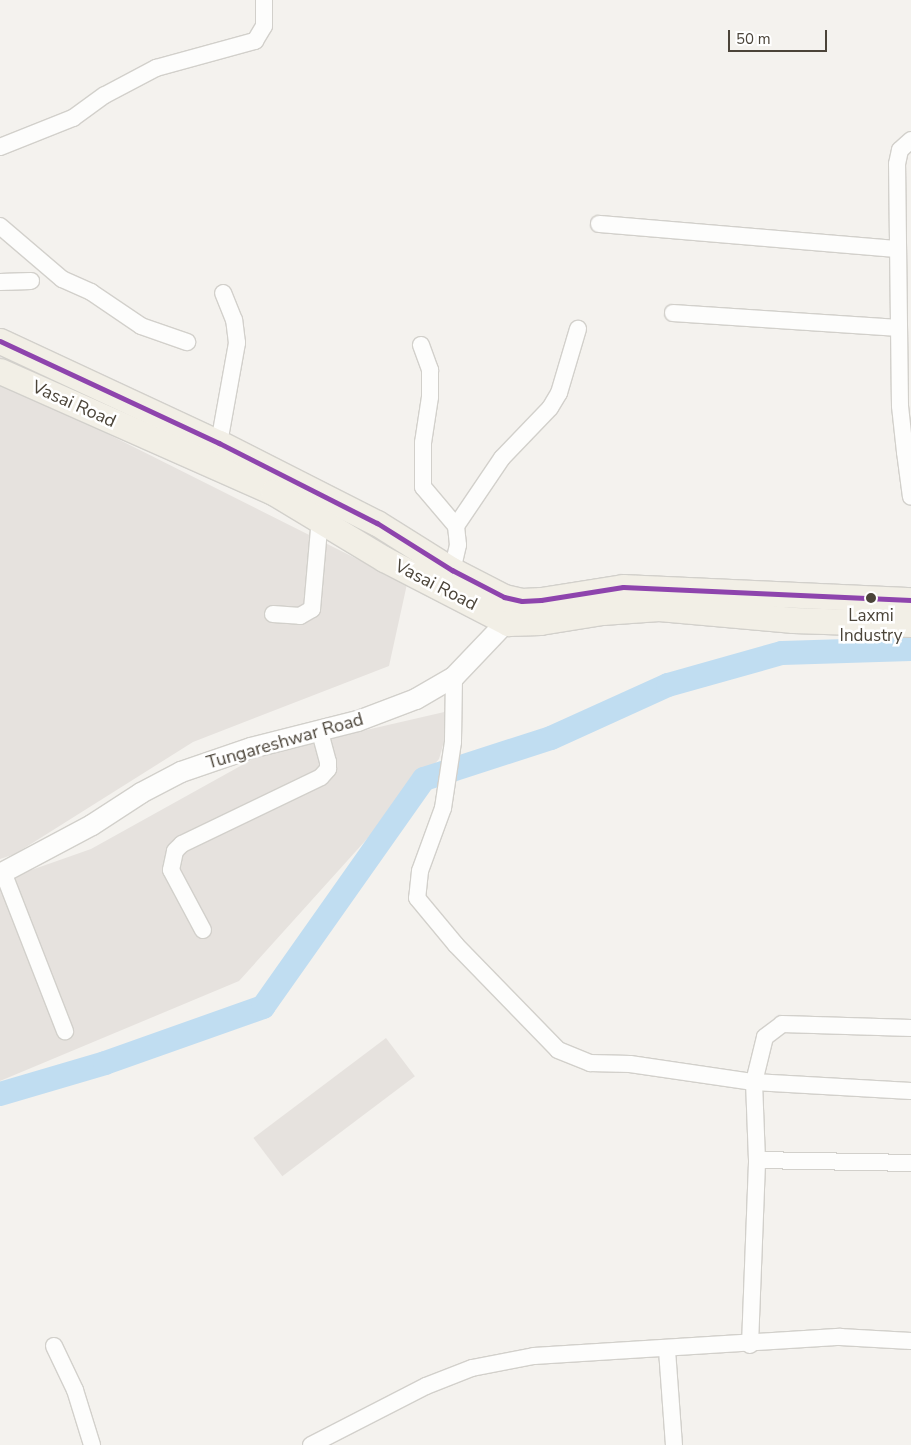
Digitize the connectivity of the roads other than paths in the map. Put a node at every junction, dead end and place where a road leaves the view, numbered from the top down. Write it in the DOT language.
graph roads {
  1 [pos="264,0"];
  2 [pos="911,140"];
  3 [pos="0,147"];
  4 [pos="599,224"];
  5 [pos="0,226"];
  6 [pos="898,250"];
  7 [pos="31,281"];
  8 [pos="0,282"];
  9 [pos="223,293"];
  10 [pos="673,313"];
  11 [pos="578,328"];
  12 [pos="903,339"];
  13 [pos="0,341"];
  14 [pos="187,342"];
  15 [pos="421,345"];
  16 [pos="0,371"];
  17 [pos="905,406"];
  18 [pos="219,443"];
  19 [pos="908,452"];
  20 [pos="911,497"];
  21 [pos="320,518"];
  22 [pos="456,526"];
  23 [pos="452,570"];
  24 [pos="911,600"];
  25 [pos="524,601"];
  26 [pos="273,614"];
  27 [pos="508,623"];
  28 [pos="911,624"];
  29 [pos="454,677"];
  30 [pos="320,732"];
  31 [pos="2,873"];
  32 [pos="203,930"];
  33 [pos="911,1028"];
  34 [pos="65,1031"];
  35 [pos="754,1082"];
  36 [pos="911,1091"];
  37 [pos="757,1160"];
  38 [pos="911,1163"];
  39 [pos="911,1341"];
  40 [pos="750,1345"];
  41 [pos="54,1346"];
  42 [pos="667,1350"];
  43 [pos="92,1445"];
  44 [pos="311,1445"];
  45 [pos="674,1445"];
  1 -- 3 [label="street"];
  2 -- 6 [label="street"];
  4 -- 6 [label="street"];
  5 -- 14 [label="street"];
  6 -- 12 [label="street"];
  7 -- 8 [label="street"];
  9 -- 18 [label="street"];
  10 -- 12 [label="street"];
  11 -- 22 [label="street"];
  12 -- 17 [label="street"];
  13 -- 18 [label="main road, Vasai Road"];
  15 -- 22 [label="street"];
  16 -- 21 [label="main road, Vasai Road"];
  17 -- 19 [label="street"];
  18 -- 23 [label="main road, Vasai Road"];
  19 -- 20 [label="street"];
  21 -- 26 [label="street"];
  21 -- 27 [label="main road, Vasai Road"];
  22 -- 23 [label="street"];
  23 -- 25 [label="main road, Vasai Road"];
  24 -- 25 [label="main road, Vasai Road"];
  25 -- 27 [label="street, Tungareshwar Road"];
  27 -- 28 [label="main road, Vasai Road"];
  27 -- 29 [label="street, Tungareshwar Road"];
  29 -- 30 [label="street, Tungareshwar Road"];
  29 -- 35 [label="street"];
  30 -- 31 [label="street, Tungareshwar Road"];
  30 -- 32 [label="street"];
  31 -- 34 [label="street"];
  33 -- 35 [label="street"];
  35 -- 36 [label="street"];
  35 -- 37 [label="street"];
  37 -- 38 [label="street"];
  37 -- 40 [label="street"];
  39 -- 40 [label="street"];
  40 -- 42 [label="street"];
  41 -- 43 [label="street"];
  42 -- 44 [label="street"];
  42 -- 45 [label="street"];
}
